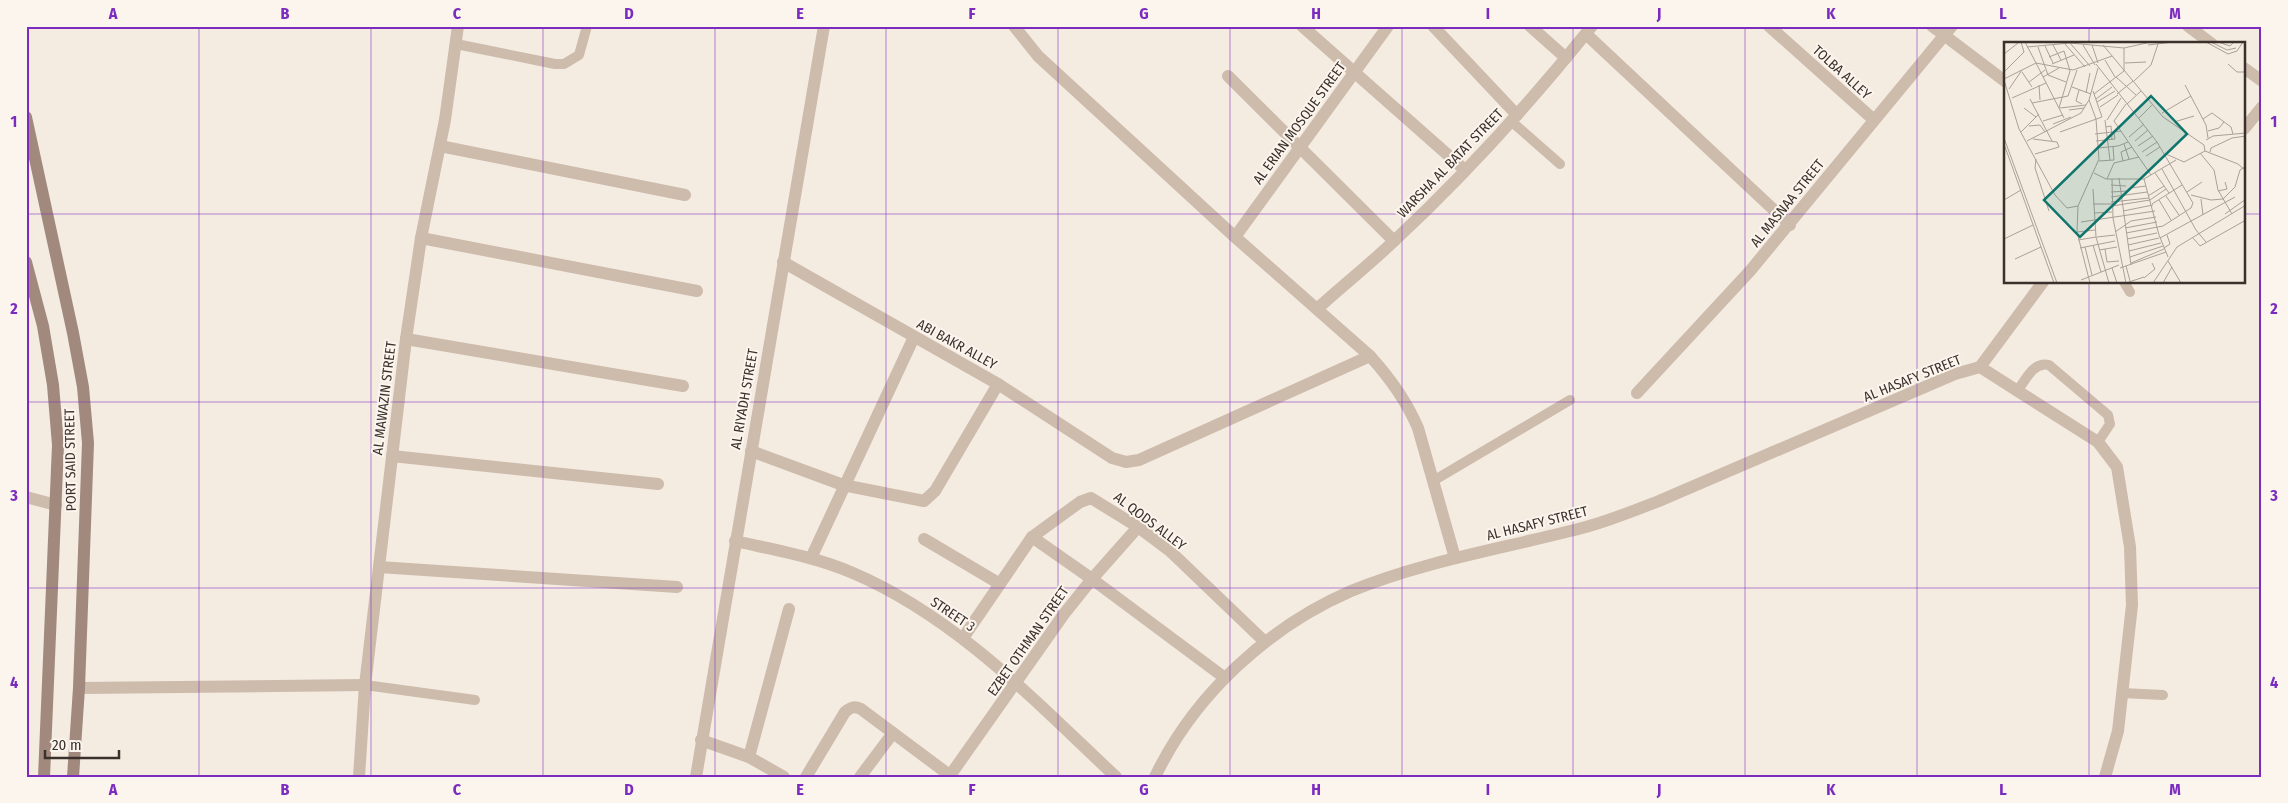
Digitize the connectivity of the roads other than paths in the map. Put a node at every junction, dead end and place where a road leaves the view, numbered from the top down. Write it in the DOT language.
graph roads {
  1 [pos="458,26"];
  2 [pos="587,26"];
  3 [pos="824,26"];
  4 [pos="1014,26"];
  5 [pos="1302,26"];
  6 [pos="1388,26"];
  7 [pos="1433,26"];
  8 [pos="1530,26"];
  9 [pos="1769,26"];
  10 [pos="1932,26"];
  11 [pos="2188,26"];
  12 [pos="1589,30"];
  13 [pos="1948,31"];
  14 [pos="2209,42"];
  15 [pos="456,44"];
  16 [pos="1566,58"];
  17 [pos="2246,69"];
  18 [pos="1355,71"];
  19 [pos="1228,76"];
  20 [pos="2004,80"];
  21 [pos="2262,81"];
  22 [pos="2262,107"];
  23 [pos="26,118"];
  24 [pos="1514,118"];
  25 [pos="1874,120"];
  26 [pos="2246,127"];
  27 [pos="440,146"];
  28 [pos="1300,147"];
  29 [pos="1560,164"];
  30 [pos="1465,170"];
  31 [pos="686,195"];
  32 [pos="1790,224"];
  33 [pos="1235,237"];
  34 [pos="421,238"];
  35 [pos="1394,241"];
  36 [pos="783,262"];
  37 [pos="27,266"];
  38 [pos="2042,284"];
  39 [pos="2125,284"];
  40 [pos="697,291"];
  41 [pos="2130,292"];
  42 [pos="1317,309"];
  43 [pos="914,337"];
  44 [pos="406,339"];
  45 [pos="1370,356"];
  46 [pos="1980,367"];
  47 [pos="998,384"];
  48 [pos="683,386"];
  49 [pos="2018,390"];
  50 [pos="1637,393"];
  51 [pos="1570,400"];
  52 [pos="2098,442"];
  53 [pos="751,451"];
  54 [pos="392,456"];
  55 [pos="1433,481"];
  56 [pos="658,484"];
  57 [pos="843,485"];
  58 [pos="26,497"];
  59 [pos="56,505"];
  60 [pos="1138,528"];
  61 [pos="1032,538"];
  62 [pos="924,539"];
  63 [pos="736,542"];
  64 [pos="810,558"];
  65 [pos="1455,558"];
  66 [pos="379,566"];
  67 [pos="1092,579"];
  68 [pos="1000,584"];
  69 [pos="677,587"];
  70 [pos="789,609"];
  71 [pos="963,638"];
  72 [pos="1265,642"];
  73 [pos="1225,678"];
  74 [pos="1017,684"];
  75 [pos="364,685"];
  76 [pos="80,688"];
  77 [pos="2122,693"];
  78 [pos="2163,695"];
  79 [pos="475,700"];
  80 [pos="894,733"];
  81 [pos="701,740"];
  82 [pos="749,757"];
  83 [pos="951,776"];
  84 [pos="44,777"];
  85 [pos="73,777"];
  86 [pos="359,777"];
  87 [pos="696,777"];
  88 [pos="784,777"];
  89 [pos="806,777"];
  90 [pos="860,777"];
  91 [pos="1116,777"];
  92 [pos="1155,777"];
  93 [pos="2105,777"];
  1 -- 15 [label="street, AL MAWAZIN STREET"];
  2 -- 15 [label="lane"];
  3 -- 36 [label="street, AL RIYADH STREET"];
  4 -- 33 [label="street"];
  5 -- 18 [label="street"];
  6 -- 18 [label="street, AL ERIAN MOSQUE STREET"];
  7 -- 24 [label="street"];
  8 -- 16 [label="street"];
  9 -- 25 [label="street, TOLBA ALLEY"];
  10 -- 13 [label="street"];
  11 -- 14 [label="street"];
  12 -- 16 [label="street, WARSHA AL BATAT STREET"];
  12 -- 32 [label="street"];
  13 -- 20 [label="street"];
  13 -- 25 [label="street, AL MASNAA STREET"];
  15 -- 27 [label="street, AL MAWAZIN STREET"];
  16 -- 24 [label="street, WARSHA AL BATAT STREET"];
  17 -- 21 [label="street"];
  18 -- 28 [label="street, AL ERIAN MOSQUE STREET"];
  18 -- 30 [label="street"];
  19 -- 28 [label="street"];
  22 -- 26 [label="street"];
  23 -- 76 [label="main road, PORT SAID STREET"];
  24 -- 29 [label="lane"];
  24 -- 30 [label="street, WARSHA AL BATAT STREET"];
  25 -- 32 [label="street, AL MASNAA STREET"];
  27 -- 31 [label="street"];
  27 -- 34 [label="street, AL MAWAZIN STREET"];
  28 -- 33 [label="street, AL ERIAN MOSQUE STREET"];
  28 -- 35 [label="street"];
  30 -- 35 [label="street, WARSHA AL BATAT STREET"];
  32 -- 50 [label="street, AL MASNAA STREET"];
  33 -- 42 [label="street"];
  34 -- 40 [label="street"];
  34 -- 44 [label="street, AL MAWAZIN STREET"];
  35 -- 42 [label="street, WARSHA AL BATAT STREET"];
  36 -- 43 [label="street, ABI BAKR ALLEY"];
  36 -- 53 [label="street, AL RIYADH STREET"];
  37 -- 59 [label="main road, PORT SAID STREET"];
  38 -- 46 [label="street"];
  39 -- 41 [label="lane"];
  42 -- 45 [label="street"];
  43 -- 47 [label="street, ABI BAKR ALLEY"];
  43 -- 57 [label="street"];
  44 -- 48 [label="street"];
  44 -- 54 [label="street, AL MAWAZIN STREET"];
  45 -- 47 [label="street, ABI BAKR ALLEY"];
  45 -- 55 [label="street"];
  46 -- 49 [label="street"];
  46 -- 65 [label="street, AL HASAFY STREET"];
  47 -- 57 [label="street"];
  49 -- 52 [label="street"];
  49 -- 52 [label="lane"];
  51 -- 55 [label="lane"];
  52 -- 77 [label="street"];
  53 -- 57 [label="street"];
  53 -- 63 [label="street, AL RIYADH STREET"];
  54 -- 56 [label="street"];
  54 -- 66 [label="street, AL MAWAZIN STREET"];
  55 -- 65 [label="street"];
  57 -- 64 [label="street"];
  58 -- 59 [label="street"];
  59 -- 84 [label="main road, PORT SAID STREET"];
  60 -- 61 [label="street, AL QODS ALLEY"];
  60 -- 67 [label="street, EZBET OTHMAN STREET"];
  60 -- 72 [label="street, AL QODS ALLEY"];
  61 -- 67 [label="street"];
  61 -- 68 [label="street, AL QODS ALLEY"];
  62 -- 68 [label="street"];
  63 -- 64 [label="street, STREET 3"];
  63 -- 81 [label="street, AL RIYADH STREET"];
  64 -- 71 [label="street, STREET 3"];
  65 -- 72 [label="street, AL HASAFY STREET"];
  66 -- 69 [label="street"];
  66 -- 75 [label="street, AL MAWAZIN STREET"];
  67 -- 73 [label="street"];
  67 -- 74 [label="street, EZBET OTHMAN STREET"];
  68 -- 71 [label="street, AL QODS ALLEY"];
  70 -- 82 [label="street"];
  71 -- 74 [label="street, STREET 3"];
  72 -- 73 [label="street, AL HASAFY STREET"];
  73 -- 92 [label="street, AL HASAFY STREET"];
  74 -- 83 [label="street, EZBET OTHMAN STREET"];
  74 -- 91 [label="street, STREET 3"];
  75 -- 76 [label="street"];
  75 -- 79 [label="lane"];
  75 -- 86 [label="street, AL MAWAZIN STREET"];
  76 -- 85 [label="main road, PORT SAID STREET"];
  77 -- 78 [label="lane"];
  77 -- 93 [label="street"];
  80 -- 83 [label="street"];
  80 -- 89 [label="street"];
  80 -- 90 [label="street"];
  81 -- 82 [label="street"];
  81 -- 87 [label="street, AL RIYADH STREET"];
  82 -- 88 [label="street"];
}
